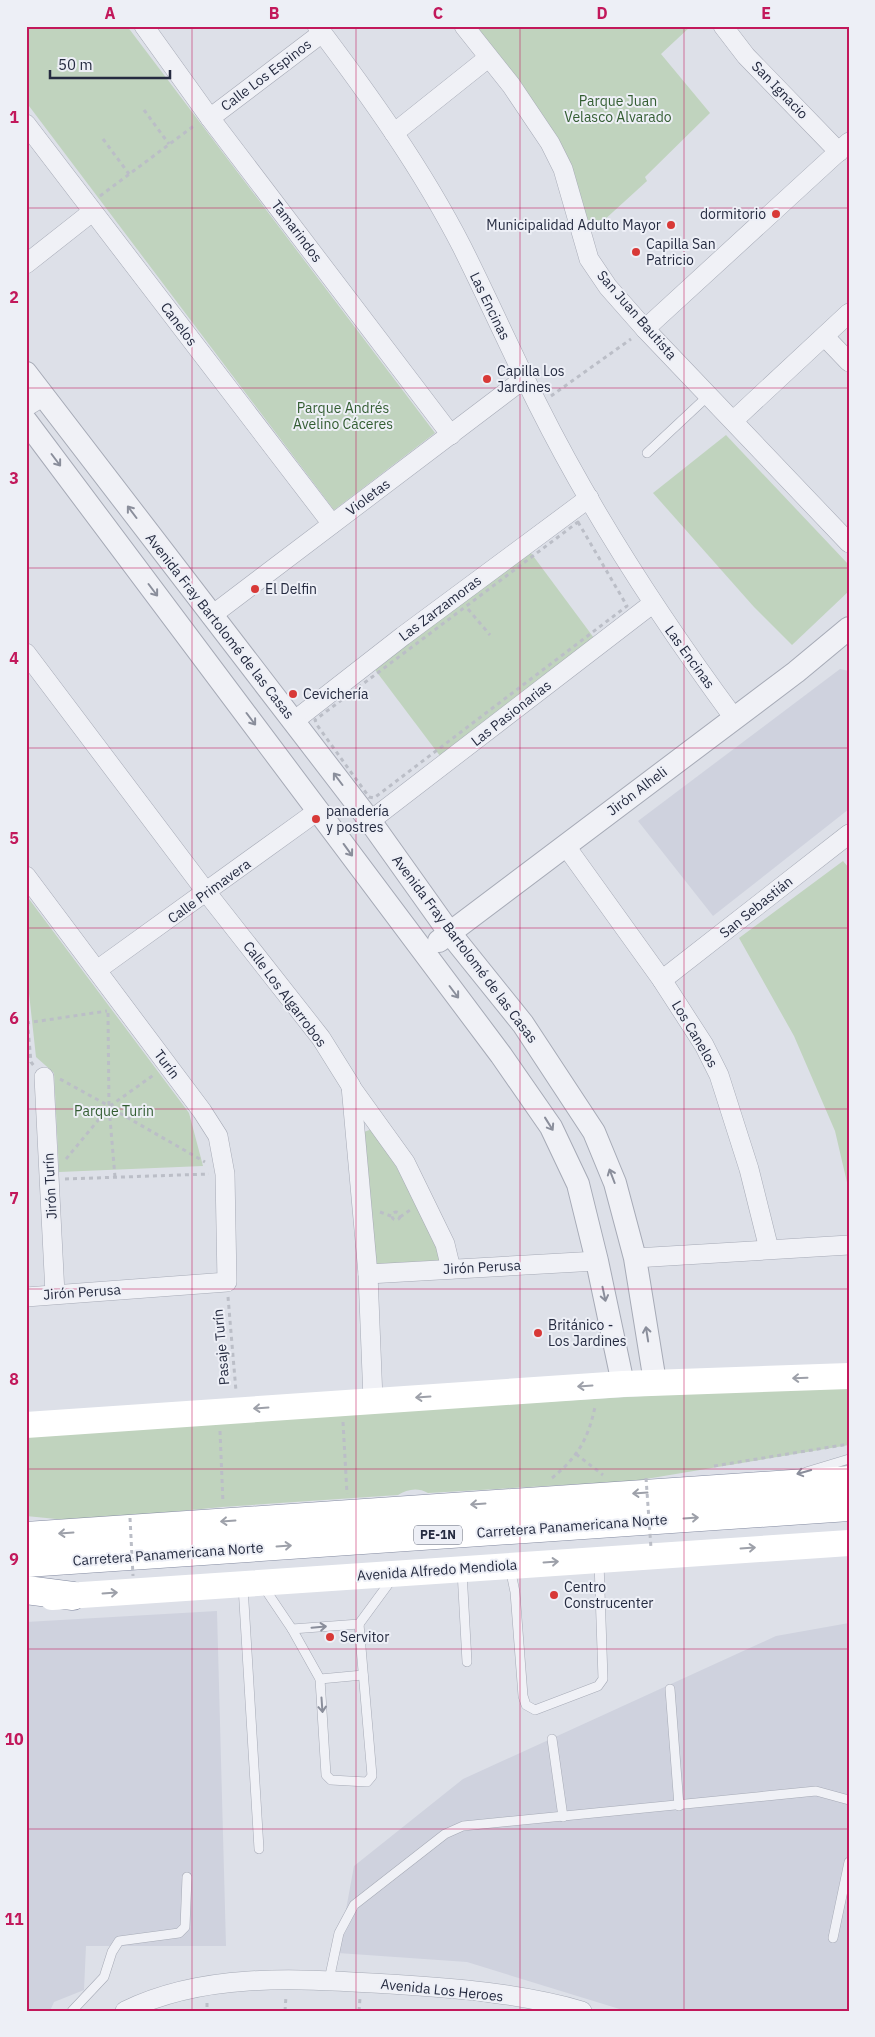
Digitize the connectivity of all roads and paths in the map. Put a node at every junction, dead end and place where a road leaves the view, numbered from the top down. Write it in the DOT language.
graph roads {
  1 [pos="144,26"];
  2 [pos="464,26"];
  3 [pos="723,26"];
  4 [pos="320,30"];
  5 [pos="488,58"];
  6 [pos="144,110"];
  7 [pos="210,118"];
  8 [pos="26,124"];
  9 [pos="394,133"];
  10 [pos="103,139"];
  11 [pos="169,144"];
  12 [pos="844,147"];
  13 [pos="129,174"];
  14 [pos="92,212"];
  15 [pos="26,264"];
  16 [pos="849,313"];
  17 [pos="645,329"];
  18 [pos="825,337"];
  19 [pos="849,362"];
  20 [pos="26,373"];
  21 [pos="525,378"];
  22 [pos="709,394"];
  23 [pos="35,402"];
  24 [pos="538,405"];
  25 [pos="734,420"];
  26 [pos="26,421"];
  27 [pos="451,434"];
  28 [pos="647,453"];
  29 [pos="589,498"];
  30 [pos="578,522"];
  31 [pos="332,524"];
  32 [pos="849,544"];
  33 [pos="652,604"];
  34 [pos="466,606"];
  35 [pos="627,606"];
  36 [pos="211,616"];
  37 [pos="849,628"];
  38 [pos="490,636"];
  39 [pos="26,653"];
  40 [pos="734,718"];
  41 [pos="294,721"];
  42 [pos="319,810"];
  43 [pos="370,821"];
  44 [pos="849,834"];
  45 [pos="565,845"];
  46 [pos="26,876"];
  47 [pos="207,893"];
  48 [pos="449,932"];
  49 [pos="424,953"];
  50 [pos="102,977"];
  51 [pos="662,980"];
  52 [pos="26,1006"];
  53 [pos="108,1011"];
  54 [pos="27,1023"];
  55 [pos="31,1062"];
  56 [pos="167,1065"];
  57 [pos="46,1073"];
  58 [pos="350,1086"];
  59 [pos="109,1107"];
  60 [pos="225,1174"];
  61 [pos="114,1177"];
  62 [pos="50,1179"];
  63 [pos="849,1245"];
  64 [pos="769,1249"];
  65 [pos="635,1258"];
  66 [pos="597,1261"];
  67 [pos="451,1269"];
  68 [pos="368,1274"];
  69 [pos="227,1282"];
  70 [pos="55,1294"];
  71 [pos="26,1297"];
  72 [pos="849,1376"];
  73 [pos="656,1382"];
  74 [pos="623,1384"];
  75 [pos="373,1400"];
  76 [pos="596,1402"];
  77 [pos="228,1418"];
  78 [pos="342,1418"];
  79 [pos="26,1425"];
  80 [pos="849,1444"];
  81 [pos="849,1459"];
  82 [pos="592,1466"];
  83 [pos="707,1467"];
  84 [pos="651,1474"];
  85 [pos="642,1475"];
  86 [pos="646,1478"];
  87 [pos="849,1480"];
  88 [pos="758,1485"];
  89 [pos="347,1497"];
  90 [pos="223,1506"];
  91 [pos="849,1507"];
  92 [pos="130,1518"];
  93 [pos="28,1535"];
  94 [pos="849,1543"];
  95 [pos="651,1548"];
  96 [pos="599,1558"];
  97 [pos="26,1563"];
  98 [pos="510,1565"];
  99 [pos="462,1568"];
  100 [pos="397,1572"];
  101 [pos="133,1576"];
  102 [pos="252,1582"];
  103 [pos="26,1590"];
  104 [pos="73,1596"];
  105 [pos="26,1598"];
  106 [pos="359,1624"];
  107 [pos="292,1629"];
  108 [pos="467,1662"];
  109 [pos="363,1675"];
  110 [pos="320,1679"];
  111 [pos="670,1688"];
  112 [pos="552,1739"];
  113 [pos="849,1800"];
  114 [pos="679,1806"];
  115 [pos="562,1817"];
  116 [pos="259,1849"];
  117 [pos="849,1862"];
  118 [pos="187,1877"];
  119 [pos="833,1938"];
  120 [pos="329,1980"];
  121 [pos="72,2011"];
  122 [pos="125,2011"];
  123 [pos="582,2011"];
  1 -- 7 [label="street, Tamarindos"];
  2 -- 5 [label="street, San Juan Bautista"];
  3 -- 12 [label="street, San Ignacio"];
  4 -- 7 [label="street, Calle Los Espinos"];
  4 -- 9 [label="street, Las Encinas"];
  5 -- 9 [label="street"];
  5 -- 17 [label="street, San Juan Bautista"];
  6 -- 11 [label="path"];
  7 -- 11 [label="path"];
  7 -- 27 [label="street, Tamarindos"];
  8 -- 14 [label="street, Canelos"];
  9 -- 21 [label="street, Las Encinas"];
  10 -- 13 [label="path"];
  11 -- 13 [label="path"];
  12 -- 17 [label="street"];
  13 -- 14 [label="path"];
  14 -- 15 [label="street"];
  14 -- 31 [label="street, Canelos"];
  16 -- 18 [label="street"];
  17 -- 22 [label="street, San Juan Bautista"];
  17 -- 24 [label="path"];
  18 -- 19 [label="street"];
  18 -- 25 [label="street"];
  20 -- 23 [label="street, Avenida Fray Bartolomé de las Casas"];
  21 -- 24 [label="street, Las Encinas"];
  21 -- 27 [label="street, Violetas"];
  22 -- 25 [label="street, San Juan Bautista"];
  22 -- 28 [label="lane"];
  36 -- 23 [label="street, Avenida Fray Bartolomé de las Casas, one-way"];
  24 -- 29 [label="street, Las Encinas"];
  25 -- 32 [label="street, San Juan Bautista"];
  26 -- 42 [label="street, one-way"];
  27 -- 31 [label="street, Violetas"];
  29 -- 33 [label="street, Las Encinas"];
  29 -- 41 [label="street, Las Zarzamoras"];
  30 -- 35 [label="path"];
  31 -- 36 [label="street, Violetas"];
  33 -- 40 [label="street, Las Encinas"];
  33 -- 43 [label="street, Las Pasionarias"];
  34 -- 38 [label="path"];
  36 -- 41 [label="street, Avenida Fray Bartolomé de las Casas"];
  37 -- 40 [label="street, Jirón Alheli"];
  39 -- 47 [label="street, Calle Los Algarrobos"];
  40 -- 45 [label="street, Jirón Alheli"];
  43 -- 41 [label="street, Avenida Fray Bartolomé de las Casas, one-way"];
  42 -- 47 [label="street, Calle Primavera"];
  42 -- 49 [label="street, one-way"];
  43 -- 48 [label="street, Avenida Fray Bartolomé de las Casas"];
  44 -- 51 [label="street, San Sebastián"];
  45 -- 48 [label="street, Jirón Alheli"];
  45 -- 51 [label="street, Los Canelos"];
  46 -- 50 [label="street, Turín"];
  47 -- 50 [label="street, Calle Primavera"];
  47 -- 58 [label="street, Calle Los Algarrobos"];
  48 -- 49 [label="street, Jirón Alheli"];
  65 -- 48 [label="street, Avenida Fray Bartolomé de las Casas, one-way"];
  49 -- 66 [label="street, one-way"];
  50 -- 53 [label="path"];
  50 -- 56 [label="street, Turín"];
  51 -- 64 [label="street, Los Canelos"];
  52 -- 54 [label="path"];
  53 -- 54 [label="path"];
  53 -- 59 [label="path"];
  54 -- 55 [label="path"];
  55 -- 57 [label="path"];
  55 -- 57 [label="path"];
  56 -- 59 [label="path"];
  56 -- 60 [label="street, Turín"];
  57 -- 59 [label="path"];
  57 -- 62 [label="street, Jirón Turín"];
  58 -- 67 [label="street"];
  58 -- 68 [label="street, Calle Los Algarrobos"];
  59 -- 60 [label="path"];
  59 -- 61 [label="path"];
  59 -- 62 [label="path"];
  60 -- 61 [label="path"];
  60 -- 69 [label="street, Turín"];
  61 -- 62 [label="path"];
  62 -- 70 [label="street, Jirón Turín"];
  63 -- 64 [label="street"];
  64 -- 65 [label="street"];
  73 -- 65 [label="street, Avenida Fray Bartolomé de las Casas, one-way"];
  66 -- 67 [label="street, Jirón Perusa"];
  66 -- 74 [label="street, one-way"];
  67 -- 68 [label="street, Jirón Perusa"];
  68 -- 75 [label="street, Calle Los Algarrobos"];
  69 -- 70 [label="street, Jirón Perusa"];
  69 -- 77 [label="path, Pasaje Turín"];
  70 -- 71 [label="street, Jirón Perusa"];
  72 -- 73 [label="main road, one-way"];
  73 -- 74 [label="main road"];
  74 -- 75 [label="main road, one-way"];
  75 -- 77 [label="main road, one-way"];
  76 -- 82 [label="path"];
  77 -- 79 [label="main road"];
  77 -- 90 [label="path, Pasaje Turín"];
  78 -- 89 [label="path"];
  80 -- 83 [label="path"];
  81 -- 88 [label="lane, one-way"];
  84 -- 85 [label="path"];
  86 -- 95 [label="path, bridge"];
  87 -- 88 [label="highway, Carretera Panamericana Norte / PE-1N"];
  88 -- 93 [label="highway, Carretera Panamericana Norte / PE-1N, one-way"];
  97 -- 91 [label="highway, Carretera Panamericana Norte / PE-1N, one-way"];
  92 -- 101 [label="path, bridge"];
  96 -- 94 [label="main road, Avenida Alfredo Mendiola, one-way"];
  98 -- 96 [label="main road, Avenida Alfredo Mendiola, one-way"];
  96 -- 98 [label="lane"];
  98 -- 99 [label="main road, Avenida Alfredo Mendiola"];
  99 -- 100 [label="main road, Avenida Alfredo Mendiola"];
  99 -- 108 [label="lane"];
  100 -- 102 [label="main road, Avenida Alfredo Mendiola"];
  100 -- 106 [label="lane"];
  104 -- 102 [label="main road, Avenida Alfredo Mendiola, one-way"];
  102 -- 107 [label="lane"];
  102 -- 116 [label="lane"];
  103 -- 104 [label="highway"];
  104 -- 105 [label="main road, Avenida Alfredo Mendiola"];
  107 -- 106 [label="lane, one-way"];
  106 -- 109 [label="lane"];
  107 -- 110 [label="lane"];
  109 -- 110 [label="lane"];
  110 -- 109 [label="lane, one-way"];
  111 -- 114 [label="lane"];
  112 -- 115 [label="lane"];
  113 -- 114 [label="lane"];
  114 -- 115 [label="lane"];
  115 -- 120 [label="lane"];
  117 -- 119 [label="lane"];
  118 -- 121 [label="lane"];
  120 -- 122 [label="street, Avenida Los Heroes"];
  120 -- 123 [label="street, Avenida Los Heroes"];
}
